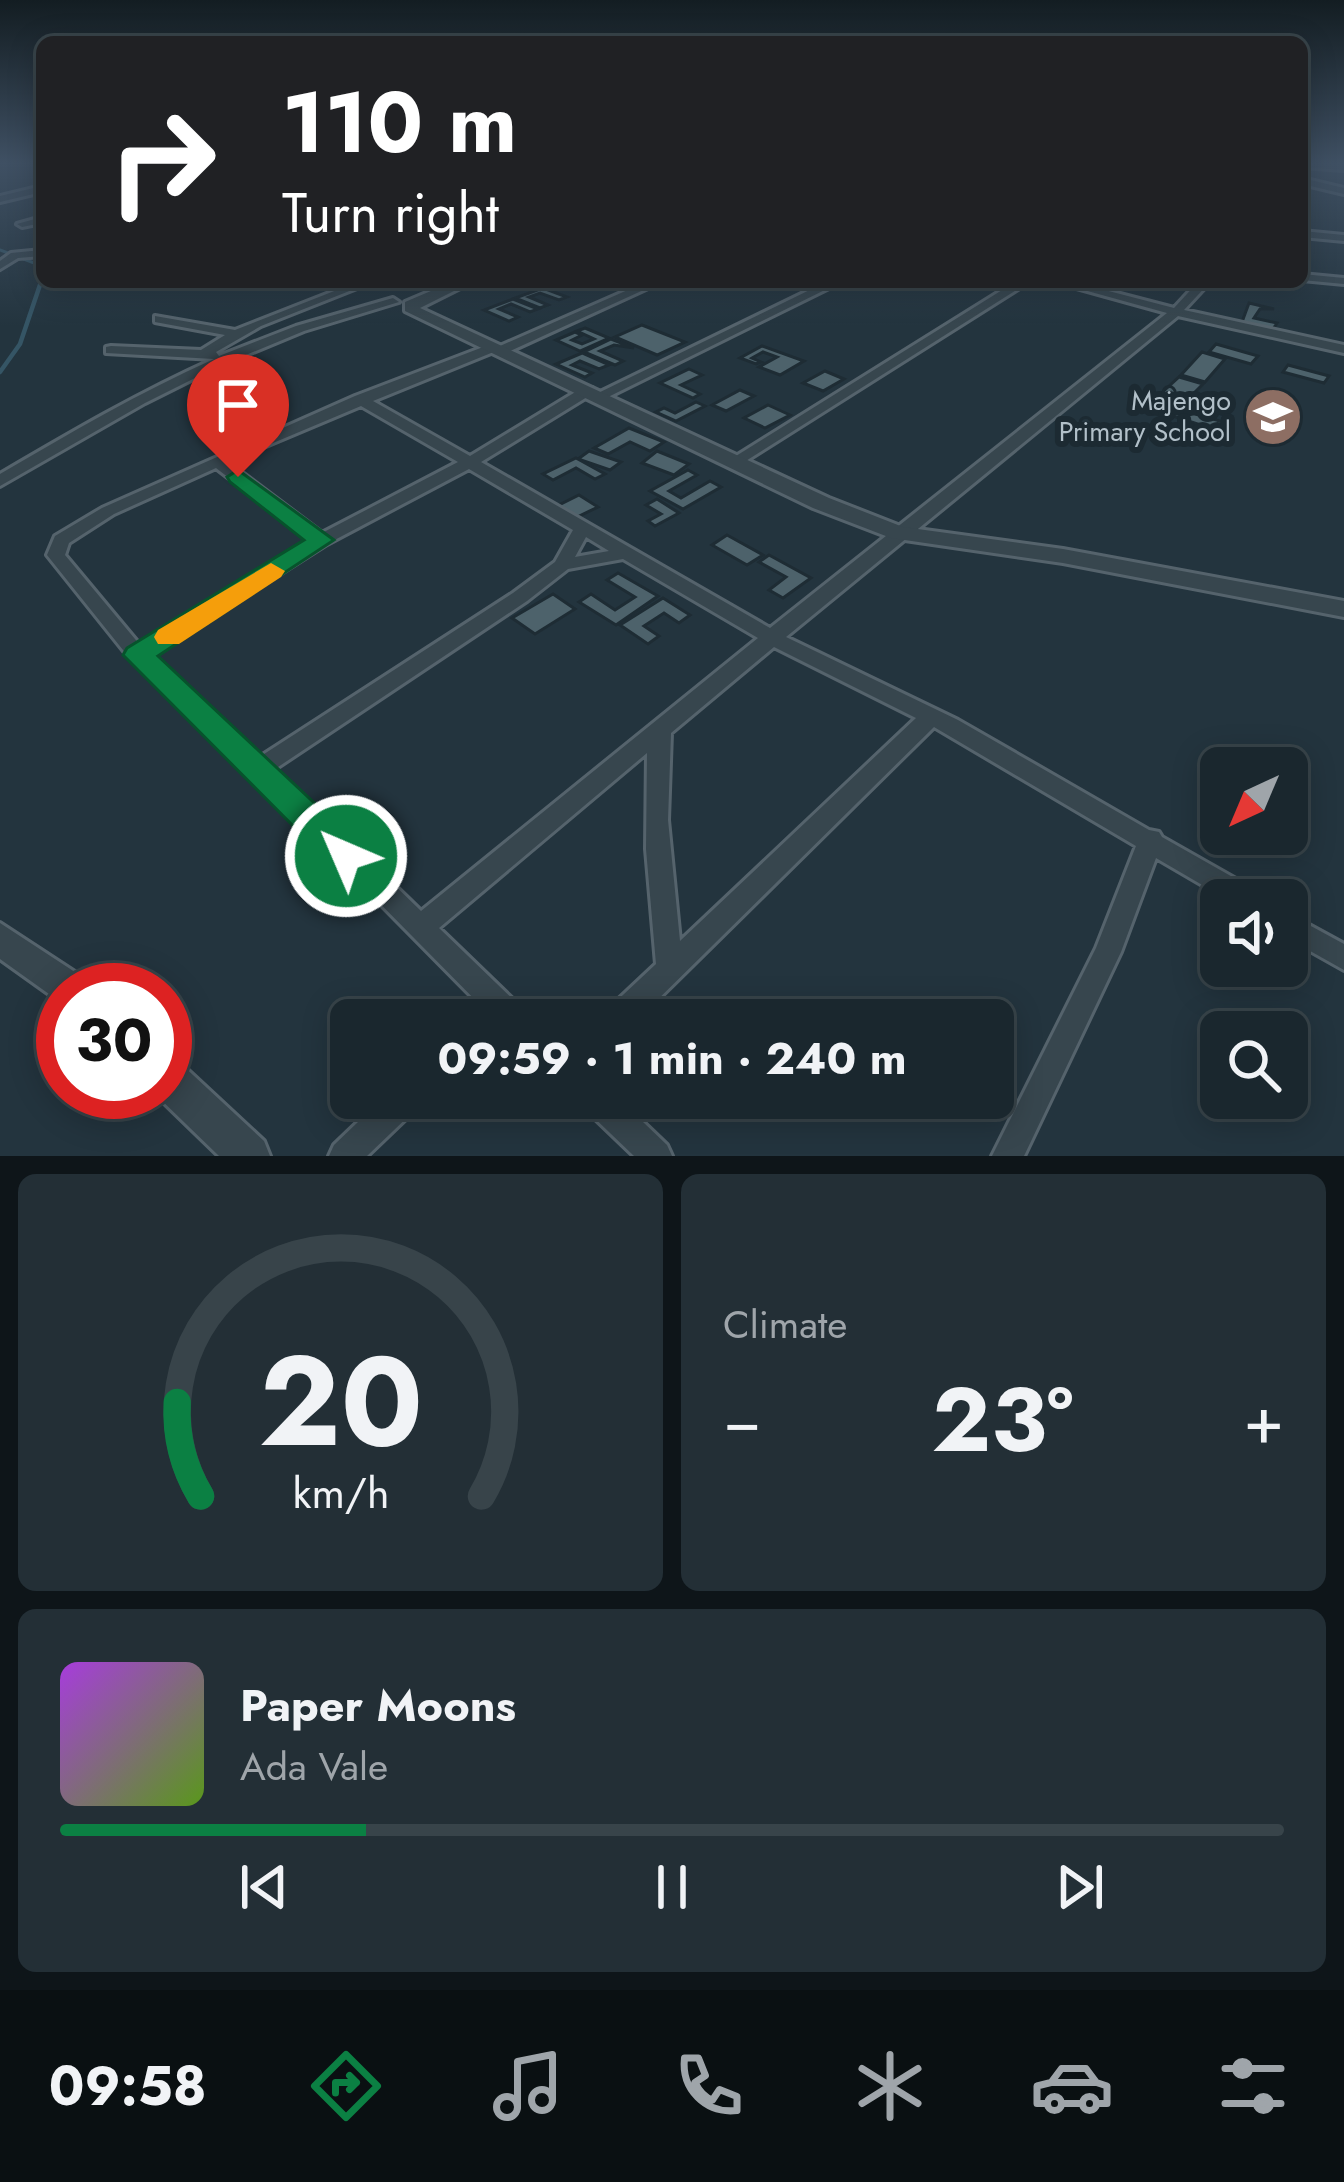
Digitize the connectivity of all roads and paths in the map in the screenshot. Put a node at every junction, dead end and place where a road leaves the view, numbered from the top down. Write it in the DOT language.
graph roads {
  1 [pos="36,221"];
  2 [pos="22,224"];
  3 [pos="1308,235"];
  4 [pos="1344,238"];
  5 [pos="36,253"];
  6 [pos="0,266"];
  7 [pos="1308,278"];
  8 [pos="1344,281"];
  9 [pos="351,288"];
  10 [pos="447,288"];
  11 [pos="641,288"];
  12 [pos="822,288"];
  13 [pos="1013,288"];
  14 [pos="1083,288"];
  15 [pos="1198,288"];
  16 [pos="402,303"];
  17 [pos="1176,312"];
  18 [pos="159,319"];
  19 [pos="232,333"];
  20 [pos="498,348"];
  21 [pos="1344,349"];
  22 [pos="111,350"];
  23 [pos="204,354"];
  24 [pos="227,357"];
  25 [pos="593,393"];
  26 [pos="360,399"];
  27 [pos="736,461"];
  28 [pos="218,462"];
  29 [pos="469,463"];
  30 [pos="0,481"];
  31 [pos="581,530"];
  32 [pos="898,532"];
  33 [pos="321,540"];
  34 [pos="623,554"];
  35 [pos="562,565"];
  36 [pos="1344,609"];
  37 [pos="775,639"];
  38 [pos="138,655"];
  39 [pos="931,716"];
  40 [pos="660,732"];
  41 [pos="260,768"];
  42 [pos="1151,839"];
  43 [pos="1216,879"];
  44 [pos="419,928"];
  45 [pos="1308,936"];
  46 [pos="0,939"];
  47 [pos="1344,958"];
  48 [pos="36,965"];
  49 [pos="670,966"];
  50 [pos="485,999"];
  51 [pos="638,999"];
  52 [pos="192,1107"];
  53 [pos="383,1119"];
  54 [pos="618,1119"];
  55 [pos="229,1149"];
  56 [pos="345,1156"];
  57 [pos="656,1156"];
  58 [pos="1008,1156"];
  1 -- 2 [label="street"];
  3 -- 4 [label="street"];
  5 -- 6 [label="street"];
  7 -- 8 [label="street"];
  9 -- 16 [label="street"];
  9 -- 19 [label="street"];
  10 -- 16 [label="street"];
  11 -- 20 [label="street"];
  12 -- 25 [label="street"];
  13 -- 27 [label="street"];
  14 -- 17 [label="street"];
  15 -- 17 [label="street"];
  16 -- 20 [label="street"];
  16 -- 24 [label="street"];
  17 -- 21 [label="street"];
  17 -- 32 [label="street"];
  18 -- 19 [label="street"];
  19 -- 23 [label="street"];
  20 -- 25 [label="street"];
  20 -- 26 [label="street"];
  22 -- 23 [label="street"];
  23 -- 24 [label="street"];
  24 -- 30 [label="street"];
  25 -- 27 [label="street"];
  25 -- 29 [label="street"];
  26 -- 28 [label="street"];
  26 -- 29 [label="street"];
  27 -- 32 [label="street"];
  28 -- 33 [label="street"];
  28 -- 38 [label="street"];
  29 -- 31 [label="street"];
  29 -- 33 [label="street"];
  31 -- 34 [label="street"];
  31 -- 35 [label="street"];
  32 -- 36 [label="street"];
  32 -- 37 [label="street"];
  33 -- 38 [label="street"];
  34 -- 35 [label="street"];
  34 -- 37 [label="street"];
  35 -- 41 [label="street"];
  37 -- 39 [label="street"];
  37 -- 40 [label="street"];
  38 -- 41 [label="street"];
  39 -- 42 [label="street"];
  39 -- 49 [label="street"];
  40 -- 44 [label="street"];
  40 -- 49 [label="street"];
  41 -- 44 [label="street"];
  42 -- 43 [label="street"];
  42 -- 58 [label="street"];
  44 -- 50 [label="street"];
  45 -- 47 [label="street"];
  46 -- 48 [label="street"];
  49 -- 51 [label="street"];
  52 -- 55 [label="street"];
  53 -- 56 [label="street"];
  54 -- 57 [label="street"];
}
